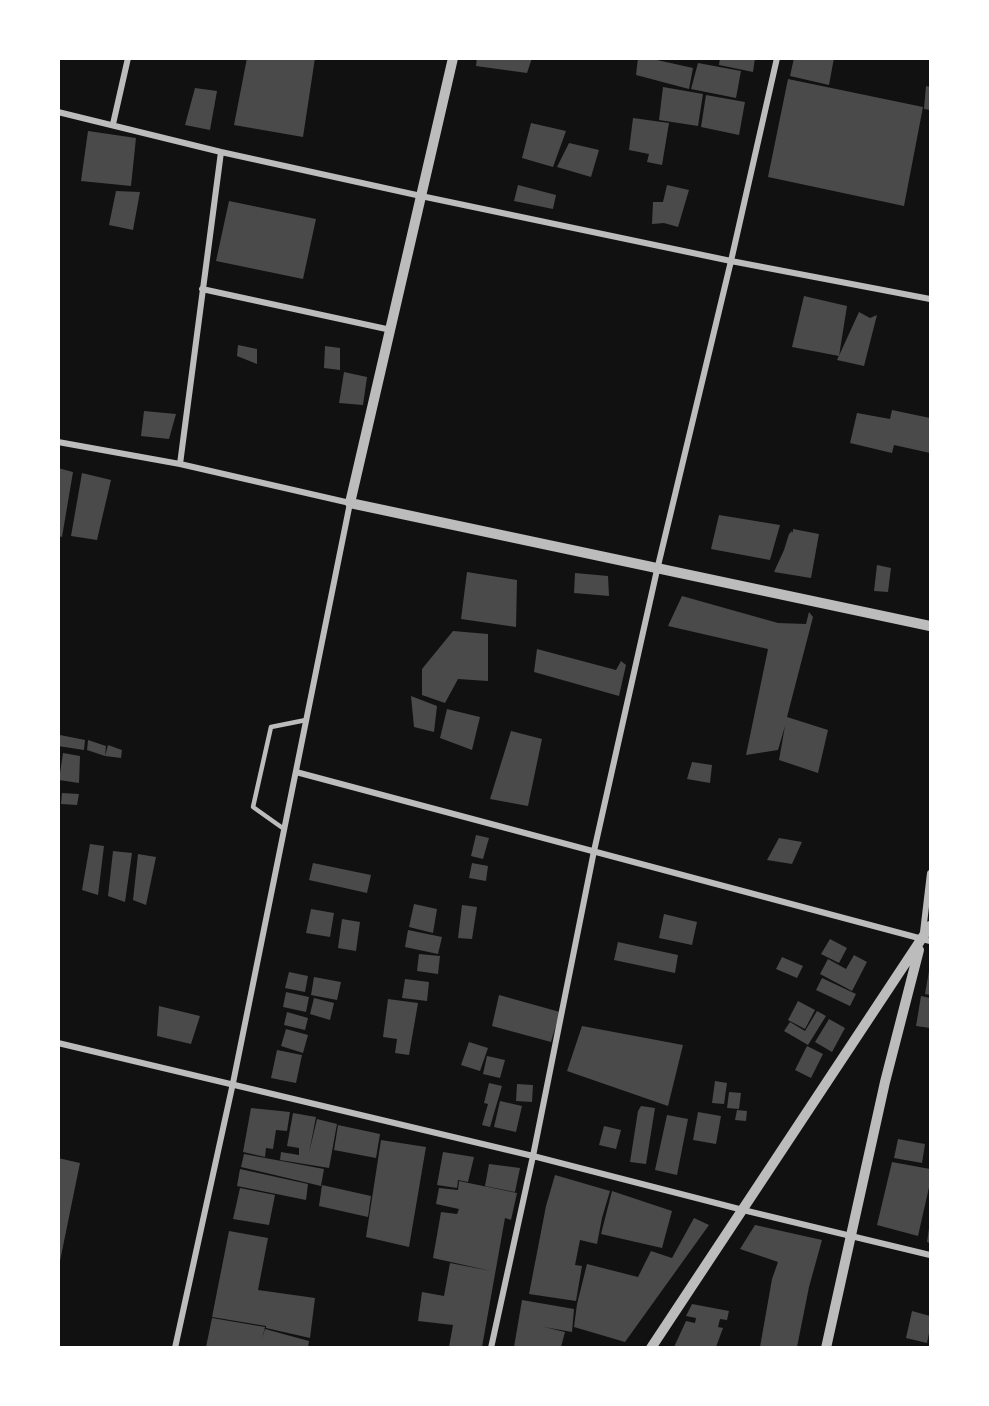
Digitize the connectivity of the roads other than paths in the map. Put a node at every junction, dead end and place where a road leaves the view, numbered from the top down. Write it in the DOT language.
graph roads {
  1 [pos="128,58"];
  2 [pos="453,58"];
  3 [pos="777,58"];
  4 [pos="58,112"];
  5 [pos="113,124"];
  6 [pos="221,152"];
  7 [pos="421,196"];
  8 [pos="731,261"];
  9 [pos="202,289"];
  10 [pos="930,299"];
  11 [pos="391,330"];
  12 [pos="58,442"];
  13 [pos="180,465"];
  14 [pos="350,503"];
  15 [pos="657,570"];
  16 [pos="930,626"];
  17 [pos="306,720"];
  18 [pos="296,772"];
  19 [pos="284,829"];
  20 [pos="594,851"];
  21 [pos="930,873"];
  22 [pos="930,926"];
  23 [pos="926,940"];
  24 [pos="58,1043"];
  25 [pos="233,1083"];
  26 [pos="533,1156"];
  27 [pos="742,1210"];
  28 [pos="850,1236"];
  29 [pos="930,1255"];
  30 [pos="175,1347"];
  31 [pos="491,1347"];
  32 [pos="651,1347"];
  33 [pos="826,1347"];
  1 -- 5 [label="street"];
  2 -- 7 [label="street"];
  3 -- 8 [label="street"];
  4 -- 5 [label="street"];
  5 -- 6 [label="street"];
  6 -- 7 [label="street"];
  6 -- 9 [label="street"];
  7 -- 8 [label="street"];
  7 -- 11 [label="street"];
  8 -- 10 [label="street"];
  8 -- 15 [label="street"];
  9 -- 11 [label="street"];
  9 -- 13 [label="street"];
  11 -- 14 [label="street"];
  12 -- 13 [label="street"];
  13 -- 14 [label="street"];
  14 -- 15 [label="street"];
  14 -- 17 [label="street"];
  15 -- 16 [label="street"];
  15 -- 20 [label="street"];
  17 -- 18 [label="street"];
  17 -- 19 [label="lane"];
  18 -- 19 [label="street"];
  18 -- 20 [label="street"];
  19 -- 25 [label="street"];
  20 -- 23 [label="street"];
  20 -- 26 [label="street"];
  21 -- 23 [label="street"];
  22 -- 23 [label="street"];
  23 -- 27 [label="street"];
  23 -- 28 [label="street"];
  24 -- 25 [label="street"];
  25 -- 26 [label="street"];
  25 -- 30 [label="street"];
  26 -- 27 [label="street"];
  26 -- 31 [label="street"];
  27 -- 28 [label="street"];
  27 -- 32 [label="street"];
  28 -- 29 [label="street"];
  28 -- 33 [label="street"];
}
